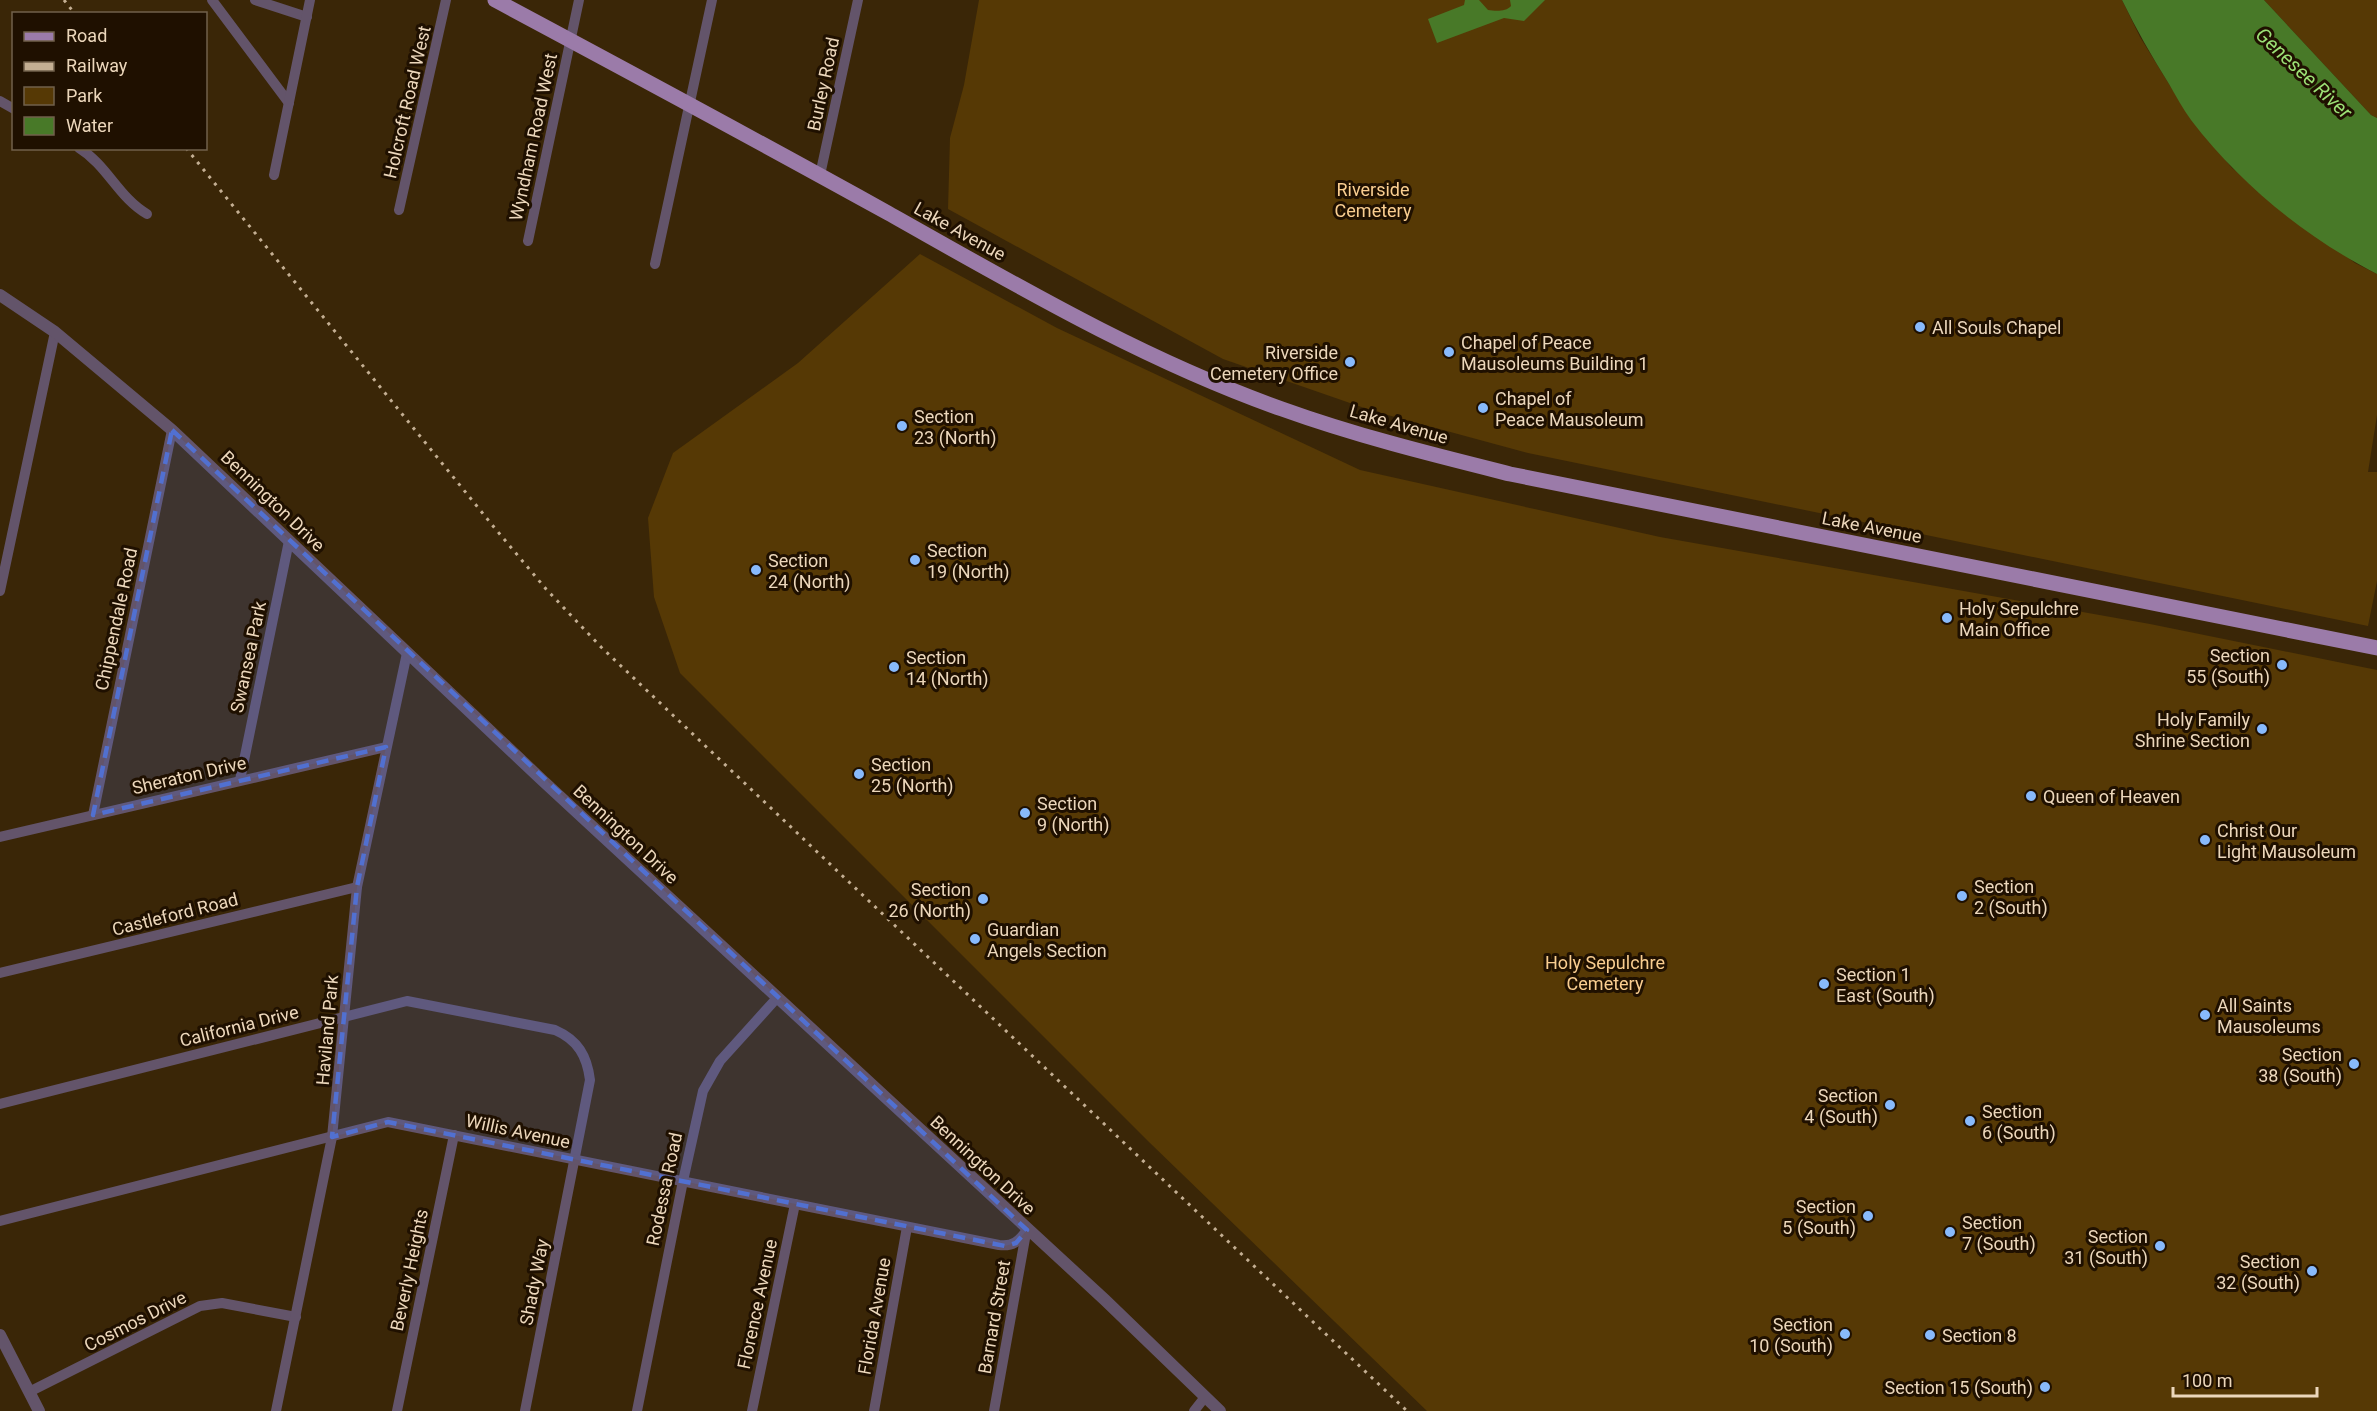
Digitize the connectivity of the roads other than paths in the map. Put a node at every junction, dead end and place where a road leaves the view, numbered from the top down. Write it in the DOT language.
graph roads {
  1 [pos="212,0"];
  2 [pos="255,0"];
  3 [pos="310,0"];
  4 [pos="446,0"];
  5 [pos="495,0"];
  6 [pos="579,0"];
  7 [pos="712,0"];
  8 [pos="858,0"];
  9 [pos="307,17"];
  10 [pos="570,40"];
  11 [pos="289,103"];
  12 [pos="689,106"];
  13 [pos="83,150"];
  14 [pos="274,175"];
  15 [pos="820,175"];
  16 [pos="399,210"];
  17 [pos="147,214"];
  18 [pos="528,241"];
  19 [pos="655,264"];
  20 [pos="0,295"];
  21 [pos="55,332"];
  22 [pos="172,430"];
  23 [pos="289,541"];
  24 [pos="0,591"];
  25 [pos="2377,648"];
  26 [pos="407,653"];
  27 [pos="386,747"];
  28 [pos="240,780"];
  29 [pos="93,815"];
  30 [pos="0,837"];
  31 [pos="357,887"];
  32 [pos="0,973"];
  33 [pos="776,999"];
  34 [pos="345,1016"];
  35 [pos="0,1104"];
  36 [pos="454,1135"];
  37 [pos="332,1137"];
  38 [pos="576,1160"];
  39 [pos="683,1181"];
  40 [pos="795,1204"];
  41 [pos="0,1221"];
  42 [pos="907,1227"];
  43 [pos="1027,1230"];
  44 [pos="296,1317"];
  45 [pos="0,1335"];
  46 [pos="29,1392"];
  47 [pos="1205,1397"];
  48 [pos="39,1411"];
  49 [pos="276,1411"];
  50 [pos="397,1411"];
  51 [pos="525,1411"];
  52 [pos="637,1411"];
  53 [pos="752,1411"];
  54 [pos="874,1411"];
  55 [pos="994,1411"];
  56 [pos="1194,1411"];
  57 [pos="1220,1411"];
  1 -- 11 [label="street"];
  2 -- 9 [label="street"];
  3 -- 9 [label="street"];
  4 -- 16 [label="street, Holcroft Road West"];
  5 -- 10 [label="main road, Lake Avenue"];
  6 -- 10 [label="street, Wyndham Road West"];
  7 -- 12 [label="street"];
  8 -- 15 [label="street, Burley Road"];
  9 -- 11 [label="street"];
  10 -- 12 [label="main road, Lake Avenue"];
  10 -- 18 [label="street, Wyndham Road West"];
  11 -- 14 [label="street"];
  12 -- 15 [label="main road, Lake Avenue"];
  12 -- 19 [label="street"];
  13 -- 17 [label="street"];
  15 -- 25 [label="main road, Lake Avenue"];
  20 -- 21 [label="street, Bennington Drive"];
  21 -- 22 [label="street, Bennington Drive"];
  21 -- 24 [label="street"];
  22 -- 23 [label="street, Bennington Drive"];
  22 -- 29 [label="street, Chippendale Road"];
  23 -- 26 [label="street, Bennington Drive"];
  23 -- 28 [label="street, Swansea Park"];
  26 -- 27 [label="street, Haviland Park"];
  26 -- 33 [label="street, Bennington Drive"];
  27 -- 28 [label="street, Sheraton Drive"];
  27 -- 31 [label="street, Haviland Park"];
  28 -- 29 [label="street, Sheraton Drive"];
  29 -- 30 [label="street, Sheraton Drive"];
  31 -- 32 [label="street, Castleford Road"];
  31 -- 34 [label="street, Haviland Park"];
  33 -- 39 [label="street, Rodessa Road"];
  33 -- 43 [label="street, Bennington Drive"];
  34 -- 35 [label="street, California Drive"];
  34 -- 37 [label="street, Haviland Park"];
  34 -- 38 [label="street, California Drive"];
  36 -- 37 [label="street, Willis Avenue"];
  36 -- 38 [label="street, Willis Avenue"];
  36 -- 50 [label="street, Beverly Heights"];
  37 -- 41 [label="street, Willis Avenue"];
  37 -- 44 [label="street, Haviland Park"];
  38 -- 39 [label="street, Willis Avenue"];
  38 -- 51 [label="street, Shady Way"];
  39 -- 40 [label="street, Willis Avenue"];
  39 -- 52 [label="street, Rodessa Road"];
  40 -- 42 [label="street, Willis Avenue"];
  40 -- 53 [label="street, Florence Avenue"];
  42 -- 43 [label="street, Willis Avenue"];
  42 -- 54 [label="street, Florida Avenue"];
  43 -- 47 [label="street, Bennington Drive"];
  43 -- 55 [label="street, Barnard Street"];
  44 -- 46 [label="street, Cosmos Drive"];
  44 -- 49 [label="street, Haviland Park"];
  45 -- 46 [label="street"];
  46 -- 48 [label="street"];
  47 -- 56 [label="street"];
  47 -- 57 [label="street, Bennington Drive"];
}
